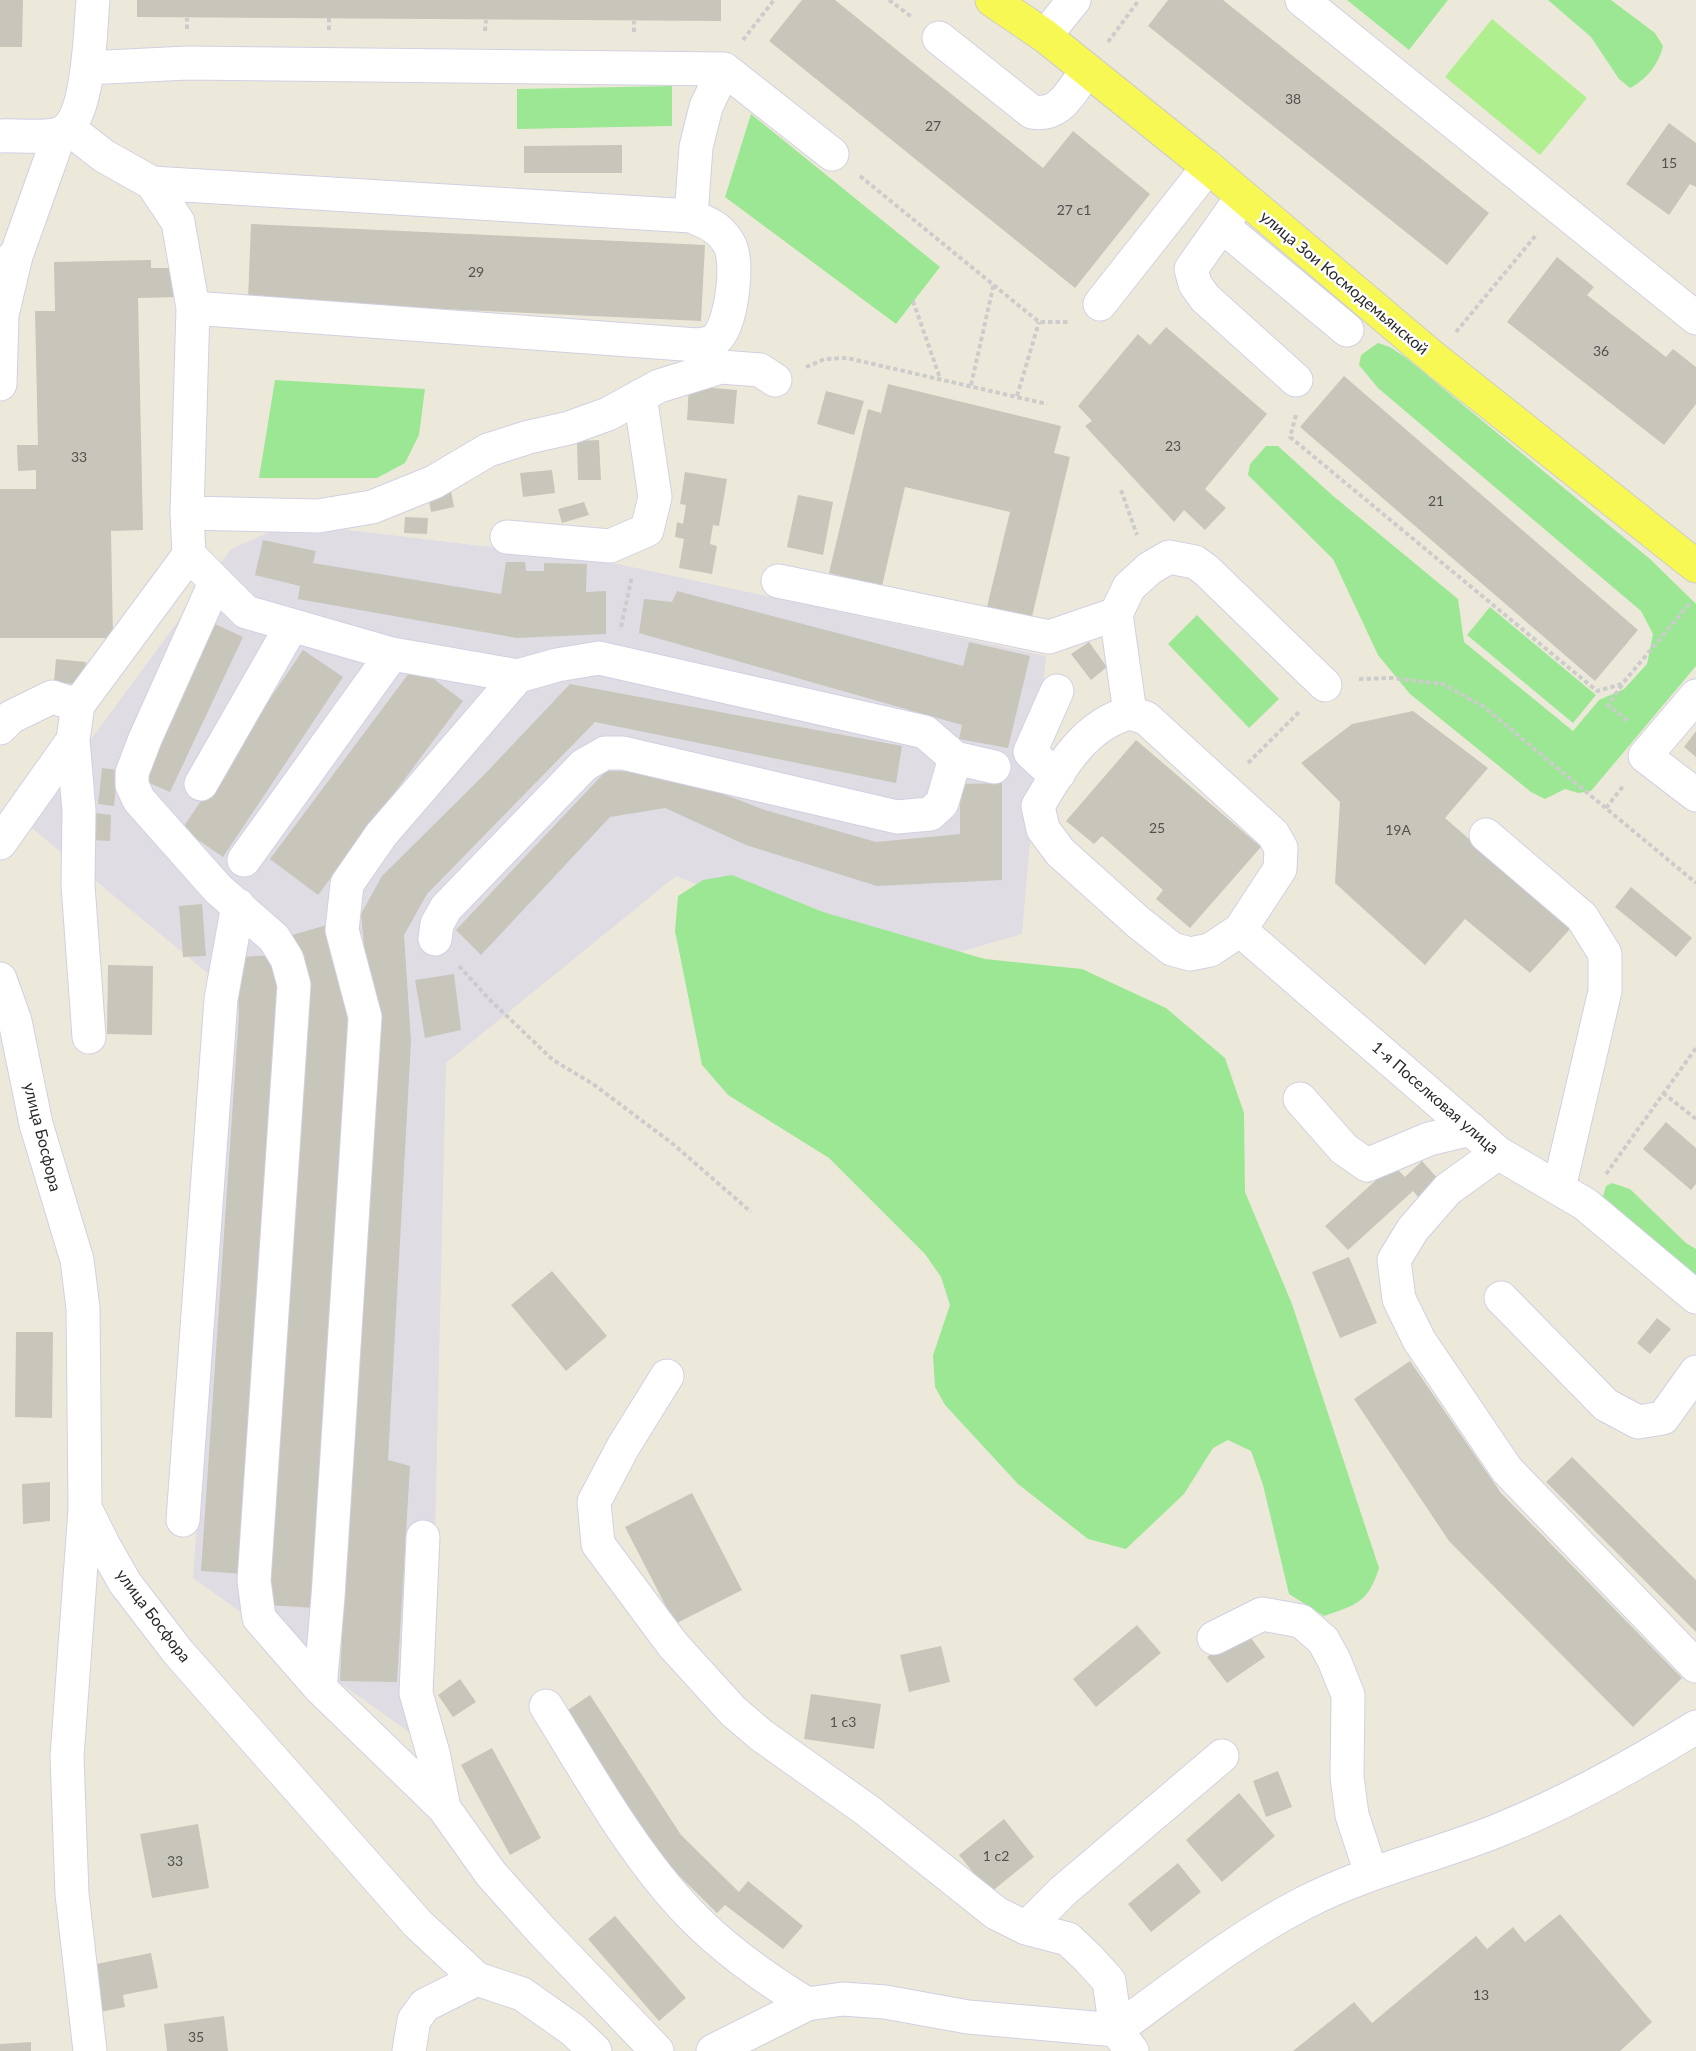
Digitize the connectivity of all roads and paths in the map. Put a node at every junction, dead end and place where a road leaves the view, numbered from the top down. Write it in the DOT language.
graph roads {
  1 [pos="93,0"];
  2 [pos="774,0"];
  3 [pos="992,0"];
  4 [pos="1074,0"];
  5 [pos="1139,0"];
  6 [pos="1302,0"];
  7 [pos="1133,8"];
  8 [pos="751,28"];
  9 [pos="1045,36"];
  10 [pos="939,38"];
  11 [pos="87,68"];
  12 [pos="724,69"];
  13 [pos="1086,72"];
  14 [pos="64,131"];
  15 [pos="0,136"];
  16 [pos="832,154"];
  17 [pos="1208,167"];
  18 [pos="152,183"];
  19 [pos="1242,197"];
  20 [pos="1559,208"];
  21 [pos="690,216"];
  22 [pos="1222,226"];
  23 [pos="8,262"];
  24 [pos="994,283"];
  25 [pos="914,301"];
  26 [pos="1100,304"];
  27 [pos="192,308"];
  28 [pos="1696,318"];
  29 [pos="1039,321"];
  30 [pos="1347,330"];
  31 [pos="1435,358"];
  32 [pos="940,378"];
  33 [pos="775,380"];
  34 [pos="0,384"];
  35 [pos="971,385"];
  36 [pos="1299,394"];
  37 [pos="640,396"];
  38 [pos="1017,396"];
  39 [pos="1047,404"];
  40 [pos="1121,490"];
  41 [pos="187,513"];
  42 [pos="507,537"];
  43 [pos="189,555"];
  44 [pos="1696,566"];
  45 [pos="1150,568"];
  46 [pos="778,581"];
  47 [pos="215,582"];
  48 [pos="626,598"];
  49 [pos="1690,603"];
  50 [pos="1116,614"];
  51 [pos="291,627"];
  52 [pos="620,629"];
  53 [pos="392,654"];
  54 [pos="518,676"];
  55 [pos="1622,684"];
  56 [pos="1325,685"];
  57 [pos="1057,691"];
  58 [pos="1696,696"];
  59 [pos="78,705"];
  60 [pos="1608,705"];
  61 [pos="1130,713"];
  62 [pos="0,728"];
  63 [pos="73,740"];
  64 [pos="956,758"];
  65 [pos="1250,762"];
  66 [pos="994,767"];
  67 [pos="1059,773"];
  68 [pos="201,784"];
  69 [pos="1696,795"];
  70 [pos="1486,835"];
  71 [pos="0,843"];
  72 [pos="244,860"];
  73 [pos="1696,883"];
  74 [pos="238,905"];
  75 [pos="1240,930"];
  76 [pos="435,939"];
  77 [pos="0,979"];
  78 [pos="89,1037"];
  79 [pos="1696,1048"];
  80 [pos="1663,1093"];
  81 [pos="1300,1099"];
  82 [pos="1696,1119"];
  83 [pos="1471,1129"];
  84 [pos="1498,1153"];
  85 [pos="1572,1196"];
  86 [pos="751,1212"];
  87 [pos="1696,1297"];
  88 [pos="1501,1298"];
  89 [pos="1696,1372"];
  90 [pos="667,1376"];
  91 [pos="85,1508"];
  92 [pos="183,1520"];
  93 [pos="423,1537"];
  94 [pos="1214,1638"];
  95 [pos="1696,1666"];
  96 [pos="320,1688"];
  97 [pos="546,1706"];
  98 [pos="1696,1727"];
  99 [pos="1222,1756"];
  100 [pos="444,1808"];
  101 [pos="1371,1873"];
  102 [pos="1026,1928"];
  103 [pos="477,1979"];
  104 [pos="807,2004"];
  105 [pos="1118,2044"];
  106 [pos="90,2051"];
  107 [pos="409,2051"];
  108 [pos="595,2051"];
  109 [pos="657,2051"];
  110 [pos="713,2051"];
  1 -- 11 [label="street"];
  2 -- 8 [label="path"];
  3 -- 9 [label="main road, улица Зои Космодемьянской"];
  4 -- 9 [label="street"];
  5 -- 7 [label="path"];
  6 -- 20 [label="street"];
  9 -- 13 [label="main road, улица Зои Космодемьянской"];
  10 -- 13 [label="street"];
  11 -- 12 [label="street"];
  11 -- 14 [label="street"];
  12 -- 16 [label="street"];
  12 -- 21 [label="street"];
  13 -- 17 [label="main road, улица Зои Космодемьянской"];
  14 -- 15 [label="street"];
  14 -- 18 [label="street"];
  14 -- 23 [label="street"];
  16 -- 24 [label="path"];
  17 -- 19 [label="main road, улица Зои Космодемьянской"];
  17 -- 26 [label="street"];
  18 -- 21 [label="street"];
  18 -- 27 [label="street"];
  19 -- 22 [label="street"];
  19 -- 31 [label="main road, улица Зои Космодемьянской"];
  20 -- 28 [label="street"];
  20 -- 31 [label="path"];
  21 -- 27 [label="street"];
  22 -- 30 [label="street"];
  22 -- 36 [label="street"];
  23 -- 34 [label="street"];
  24 -- 29 [label="path"];
  24 -- 35 [label="path"];
  25 -- 32 [label="path"];
  26 -- 29 [label="path"];
  27 -- 41 [label="street"];
  29 -- 38 [label="path"];
  31 -- 44 [label="main road, улица Зои Космодемьянской"];
  32 -- 33 [label="path"];
  32 -- 35 [label="path"];
  33 -- 37 [label="street"];
  35 -- 38 [label="path"];
  36 -- 55 [label="path"];
  37 -- 41 [label="street"];
  37 -- 42 [label="street"];
  38 -- 39 [label="path"];
  40 -- 45 [label="path"];
  41 -- 43 [label="street"];
  43 -- 47 [label="street"];
  43 -- 59 [label="street"];
  45 -- 50 [label="street"];
  45 -- 56 [label="street"];
  46 -- 50 [label="street"];
  47 -- 51 [label="street"];
  47 -- 74 [label="street"];
  48 -- 52 [label="path"];
  49 -- 55 [label="path"];
  50 -- 61 [label="street"];
  51 -- 53 [label="street"];
  51 -- 68 [label="street"];
  53 -- 54 [label="street"];
  53 -- 72 [label="street"];
  54 -- 64 [label="street"];
  54 -- 96 [label="street"];
  55 -- 60 [label="path"];
  56 -- 65 [label="path"];
  56 -- 73 [label="path"];
  57 -- 67 [label="street"];
  58 -- 69 [label="street"];
  59 -- 62 [label="street"];
  59 -- 63 [label="street"];
  61 -- 67 [label="street"];
  61 -- 75 [label="street"];
  63 -- 71 [label="street"];
  63 -- 78 [label="street"];
  64 -- 66 [label="street"];
  64 -- 76 [label="street"];
  67 -- 75 [label="street"];
  70 -- 85 [label="street"];
  74 -- 92 [label="street"];
  74 -- 96 [label="street"];
  75 -- 83 [label="street, 1-я Поселковая улица"];
  76 -- 86 [label="path"];
  77 -- 91 [label="street, улица Босфора"];
  79 -- 80 [label="path"];
  80 -- 82 [label="path"];
  80 -- 85 [label="path"];
  81 -- 83 [label="street"];
  83 -- 84 [label="street, 1-я Поселковая улица"];
  84 -- 85 [label="street, 1-я Поселковая улица"];
  84 -- 95 [label="street"];
  85 -- 87 [label="street, 1-я Поселковая улица"];
  88 -- 89 [label="street"];
  90 -- 102 [label="street"];
  91 -- 103 [label="street, улица Босфора"];
  91 -- 106 [label="street"];
  93 -- 100 [label="street"];
  94 -- 101 [label="street"];
  96 -- 100 [label="street"];
  97 -- 104 [label="street"];
  98 -- 101 [label="street"];
  99 -- 102 [label="street"];
  100 -- 109 [label="street"];
  101 -- 105 [label="street"];
  102 -- 105 [label="street"];
  103 -- 107 [label="street"];
  103 -- 108 [label="street"];
  104 -- 105 [label="street"];
  104 -- 110 [label="street"];
}
